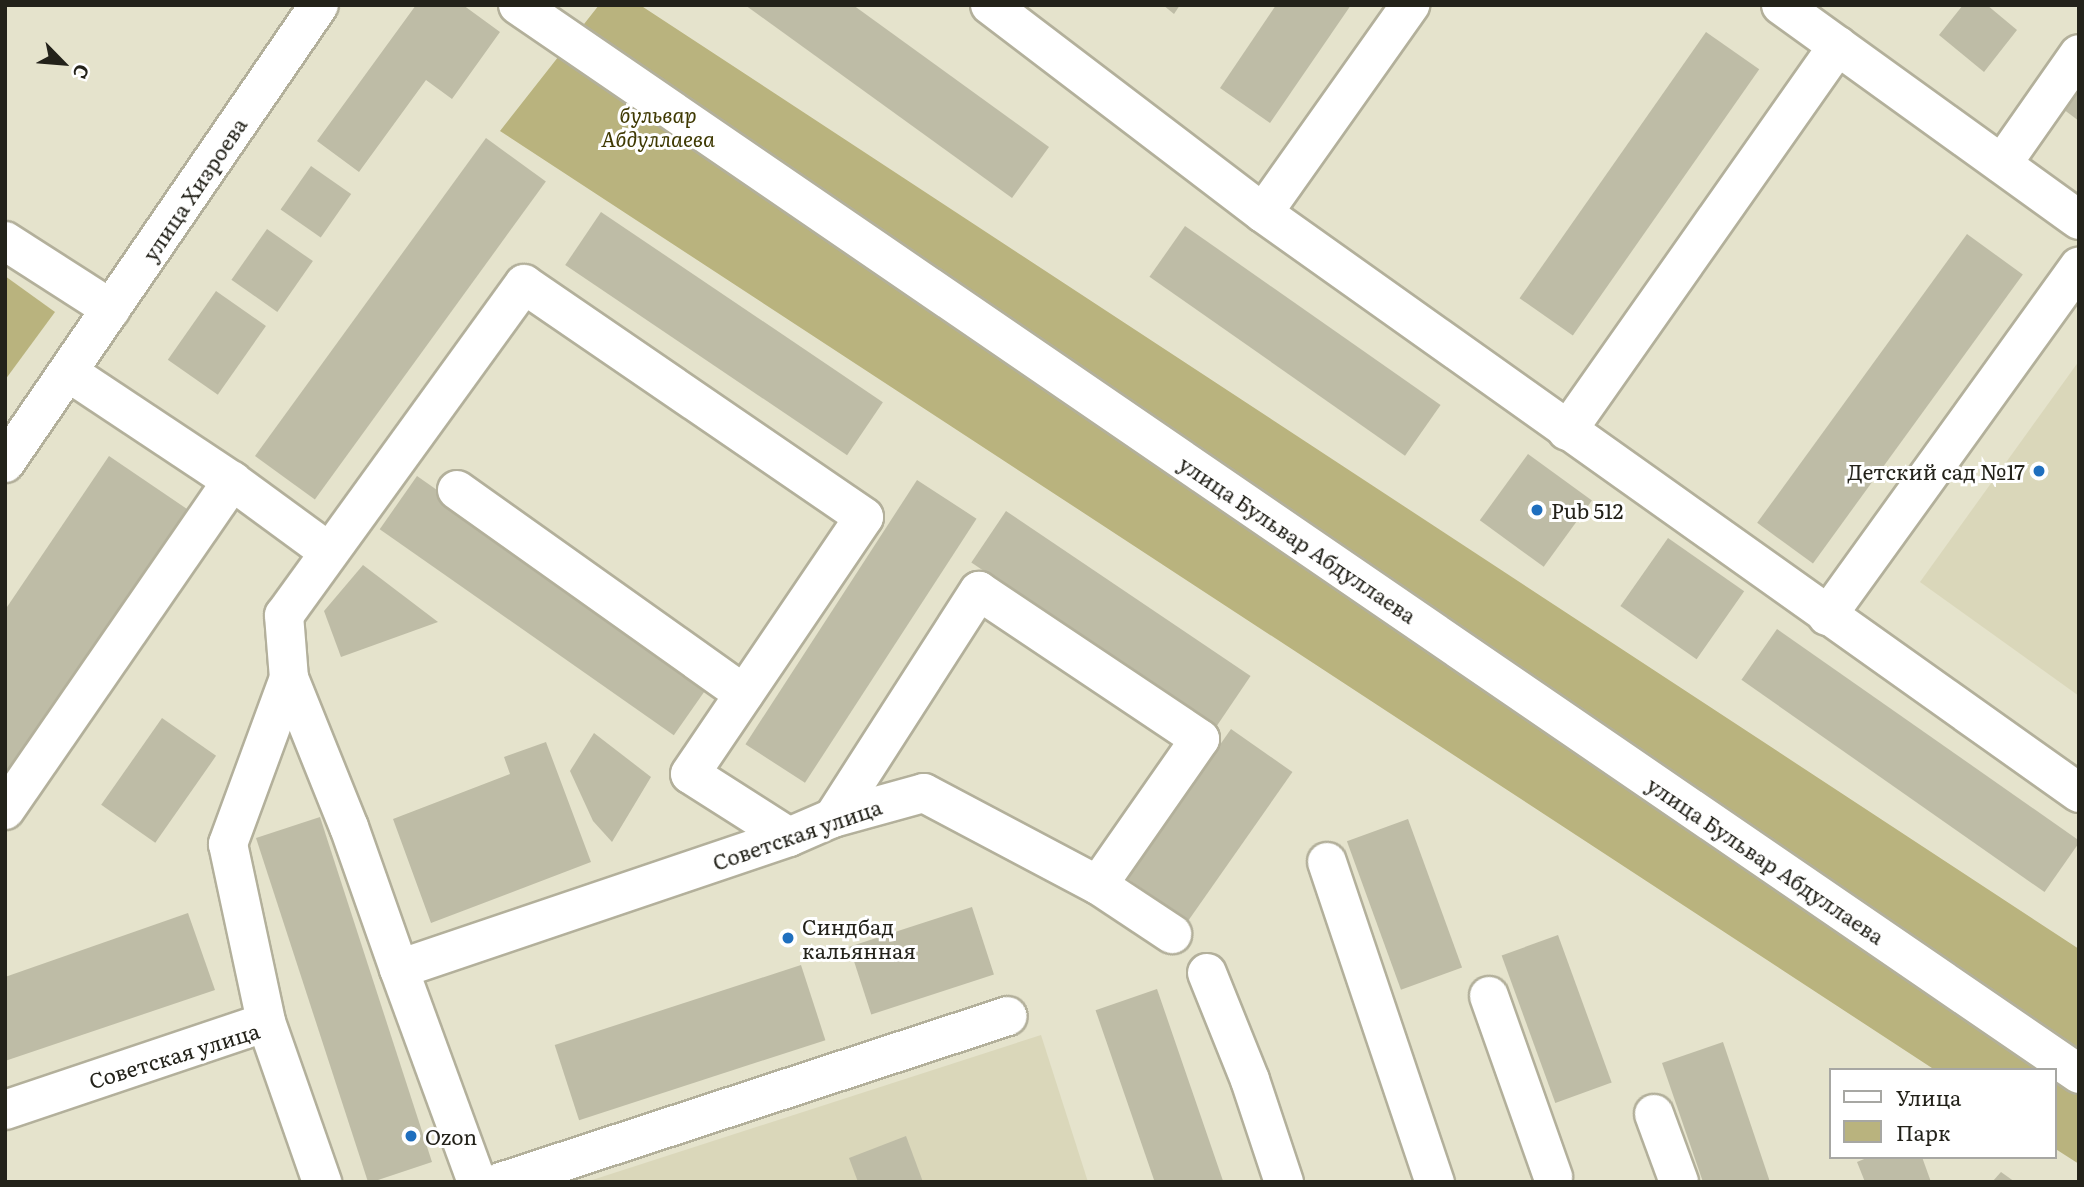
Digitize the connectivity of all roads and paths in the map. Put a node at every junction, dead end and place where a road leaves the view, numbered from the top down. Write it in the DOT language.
graph roads {
  1 [pos="319,5"];
  2 [pos="518,5"];
  3 [pos="990,5"];
  4 [pos="1410,5"];
  5 [pos="1781,5"];
  6 [pos="1838,46"];
  7 [pos="2079,54"];
  8 [pos="2002,163"];
  9 [pos="1263,213"];
  10 [pos="2079,220"];
  11 [pos="5,242"];
  12 [pos="2079,266"];
  13 [pos="111,309"];
  14 [pos="68,372"];
  15 [pos="1567,431"];
  16 [pos="5,463"];
  17 [pos="232,481"];
  18 [pos="457,490"];
  19 [pos="329,552"];
  20 [pos="1827,616"];
  21 [pos="289,678"];
  22 [pos="744,694"];
  23 [pos="2079,793"];
  24 [pos="5,810"];
  25 [pos="833,818"];
  26 [pos="789,837"];
  27 [pos="1327,862"];
  28 [pos="1098,884"];
  29 [pos="1172,934"];
  30 [pos="399,969"];
  31 [pos="1206,973"];
  32 [pos="1489,996"];
  33 [pos="1008,1016"];
  34 [pos="265,1022"];
  35 [pos="2079,1074"];
  36 [pos="5,1110"];
  37 [pos="1654,1114"];
  38 [pos="1546,1180"];
  39 [pos="322,1182"];
  40 [pos="477,1182"];
  41 [pos="501,1182"];
  42 [pos="1284,1182"];
  43 [pos="1435,1182"];
  44 [pos="1679,1182"];
  1 -- 13 [label="street, улица Хизроева"];
  2 -- 35 [label="street, улица Бульвар Абдуллаева"];
  3 -- 9 [label="street"];
  4 -- 9 [label="street"];
  5 -- 6 [label="street"];
  6 -- 8 [label="street"];
  6 -- 15 [label="street"];
  7 -- 8 [label="street"];
  8 -- 10 [label="street"];
  9 -- 15 [label="street"];
  11 -- 13 [label="street"];
  12 -- 20 [label="street"];
  13 -- 14 [label="street, улица Хизроева"];
  14 -- 16 [label="street, улица Хизроева"];
  14 -- 17 [label="street"];
  15 -- 20 [label="street"];
  17 -- 19 [label="street"];
  17 -- 24 [label="street"];
  18 -- 22 [label="street"];
  19 -- 21 [label="street"];
  19 -- 22 [label="street"];
  20 -- 23 [label="street"];
  21 -- 30 [label="street"];
  21 -- 34 [label="street"];
  22 -- 26 [label="street"];
  25 -- 26 [label="street, Советская улица"];
  25 -- 28 [label="street, Советская улица"];
  25 -- 28 [label="street"];
  26 -- 30 [label="street, Советская улица"];
  27 -- 43 [label="street"];
  28 -- 29 [label="street, Советская улица"];
  30 -- 40 [label="street"];
  31 -- 42 [label="street"];
  32 -- 38 [label="street"];
  33 -- 41 [label="street"];
  34 -- 36 [label="street, Советская улица"];
  34 -- 39 [label="street, Советская улица"];
  37 -- 44 [label="street"];
}
